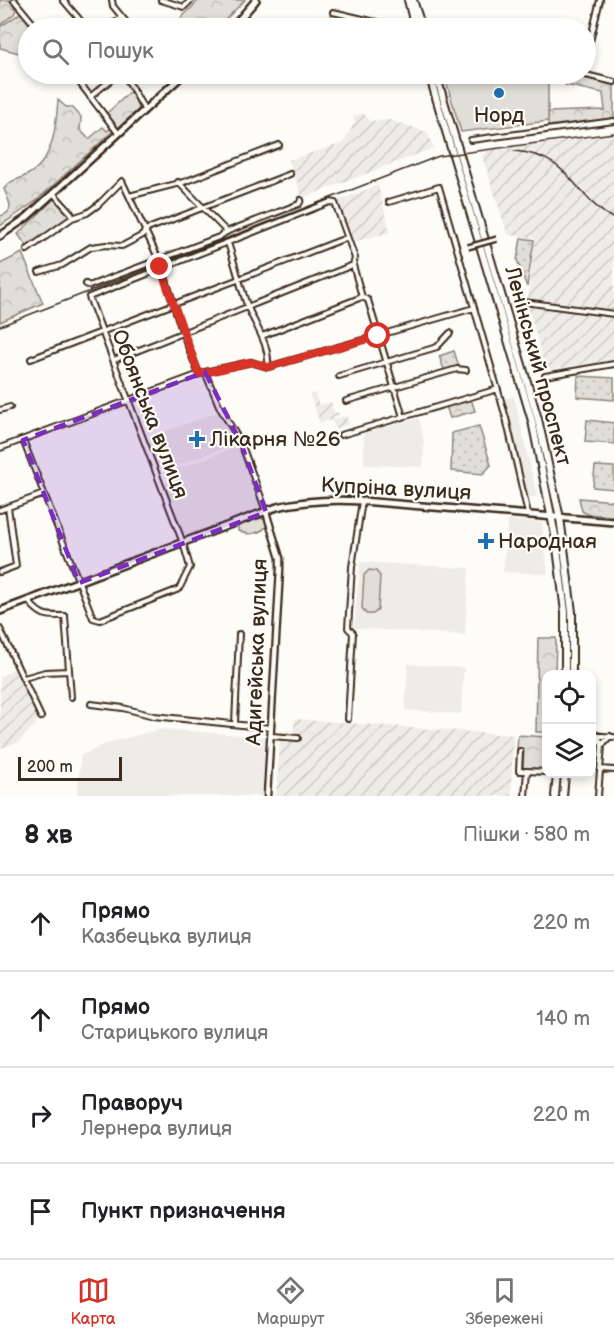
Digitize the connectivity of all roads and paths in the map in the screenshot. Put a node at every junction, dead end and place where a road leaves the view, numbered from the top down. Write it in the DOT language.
graph roads {
  1 [pos="14,0"];
  2 [pos="63,0"];
  3 [pos="112,0"];
  4 [pos="161,0"];
  5 [pos="191,0"];
  6 [pos="256,0"];
  7 [pos="408,0"];
  8 [pos="413,0"];
  9 [pos="600,0"];
  10 [pos="333,12"];
  11 [pos="121,17"];
  12 [pos="29,18"];
  13 [pos="78,18"];
  14 [pos="241,18"];
  15 [pos="358,18"];
  16 [pos="412,18"];
  17 [pos="419,18"];
  18 [pos="595,18"];
  19 [pos="596,78"];
  20 [pos="614,82"];
  21 [pos="80,84"];
  22 [pos="106,84"];
  23 [pos="130,84"];
  24 [pos="173,84"];
  25 [pos="432,84"];
  26 [pos="439,84"];
  27 [pos="90,97"];
  28 [pos="144,109"];
  29 [pos="614,121"];
  30 [pos="118,133"];
  31 [pos="471,140"];
  32 [pos="279,145"];
  33 [pos="290,174"];
  34 [pos="178,182"];
  35 [pos="53,192"];
  36 [pos="129,196"];
  37 [pos="301,200"];
  38 [pos="389,202"];
  39 [pos="204,208"];
  40 [pos="72,218"];
  41 [pos="145,230"];
  42 [pos="227,232"];
  43 [pos="0,236"];
  44 [pos="346,238"];
  45 [pos="497,239"];
  46 [pos="228,243"];
  47 [pos="468,248"];
  48 [pos="27,250"];
  49 [pos="159,260"];
  50 [pos="353,265"];
  51 [pos="161,267"];
  52 [pos="39,272"];
  53 [pos="239,279"];
  54 [pos="86,284"];
  55 [pos="362,297"];
  56 [pos="524,302"];
  57 [pos="173,304"];
  58 [pos="248,307"];
  59 [pos="474,308"];
  60 [pos="614,314"];
  61 [pos="103,332"];
  62 [pos="183,333"];
  63 [pos="450,333"];
  64 [pos="262,336"];
  65 [pos="378,336"];
  66 [pos="31,359"];
  67 [pos="114,360"];
  68 [pos="386,362"];
  69 [pos="614,364"];
  70 [pos="268,367"];
  71 [pos="466,370"];
  72 [pos="205,372"];
  73 [pos="199,374"];
  74 [pos="339,376"];
  75 [pos="546,376"];
  76 [pos="393,388"];
  77 [pos="498,389"];
  78 [pos="129,401"];
  79 [pos="346,402"];
  80 [pos="9,407"];
  81 [pos="0,410"];
  82 [pos="403,417"];
  83 [pos="341,435"];
  84 [pos="23,440"];
  85 [pos="0,448"];
  86 [pos="44,494"];
  87 [pos="363,501"];
  88 [pos="8,507"];
  89 [pos="0,510"];
  90 [pos="266,512"];
  91 [pos="528,514"];
  92 [pos="552,517"];
  93 [pos="560,518"];
  94 [pos="614,522"];
  95 [pos="183,543"];
  96 [pos="0,572"];
  97 [pos="79,583"];
  98 [pos="29,602"];
  99 [pos="0,611"];
  100 [pos="0,629"];
  101 [pos="239,634"];
  102 [pos="565,670"];
  103 [pos="572,670"];
  104 [pos="69,671"];
  105 [pos="24,678"];
  106 [pos="71,697"];
  107 [pos="92,704"];
  108 [pos="41,717"];
  109 [pos="348,718"];
  110 [pos="235,724"];
  111 [pos="271,728"];
  112 [pos="596,735"];
  113 [pos="270,736"];
  114 [pos="612,736"];
  115 [pos="298,738"];
  116 [pos="596,738"];
  117 [pos="602,745"];
  118 [pos="520,751"];
  119 [pos="600,769"];
  120 [pos="614,770"];
  121 [pos="527,771"];
  122 [pos="542,772"];
  123 [pos="556,778"];
  124 [pos="565,778"];
  125 [pos="267,796"];
  126 [pos="525,796"];
  127 [pos="555,796"];
  128 [pos="563,796"];
  129 [pos="598,796"];
  1 -- 12 [label="street"];
  2 -- 13 [label="street"];
  3 -- 11 [label="street"];
  4 -- 5 [label="street"];
  6 -- 14 [label="main road"];
  7 -- 16 [label="main road"];
  8 -- 17 [label="main road"];
  9 -- 18 [label="street"];
  10 -- 15 [label="street"];
  19 -- 20 [label="street"];
  21 -- 27 [label="street"];
  22 -- 27 [label="street"];
  23 -- 28 [label="street"];
  24 -- 28 [label="main road"];
  25 -- 92 [label="main road, Ленінський проспект"];
  26 -- 93 [label="main road, Ленінський проспект"];
  27 -- 30 [label="street"];
  28 -- 30 [label="main road"];
  29 -- 31 [label="street"];
  30 -- 35 [label="main road"];
  32 -- 34 [label="street"];
  33 -- 39 [label="street"];
  34 -- 36 [label="street"];
  34 -- 39 [label="street"];
  35 -- 40 [label="street"];
  35 -- 43 [label="main road"];
  36 -- 40 [label="street"];
  36 -- 41 [label="street"];
  37 -- 42 [label="street"];
  38 -- 59 [label="street"];
  39 -- 41 [label="street"];
  39 -- 42 [label="street"];
  40 -- 48 [label="street"];
  41 -- 49 [label="street"];
  41 -- 52 [label="street"];
  42 -- 49 [label="street"];
  44 -- 46 [label="street"];
  44 -- 50 [label="street"];
  44 -- 53 [label="street"];
  45 -- 47 [label="street, bridge"];
  46 -- 51 [label="street"];
  46 -- 53 [label="street"];
  49 -- 54 [label="street"];
  50 -- 55 [label="street"];
  50 -- 58 [label="street"];
  51 -- 57 [label="street"];
  51 -- 61 [label="street, Обоянська вулиця"];
  53 -- 57 [label="street"];
  53 -- 58 [label="street"];
  55 -- 64 [label="street"];
  55 -- 65 [label="street"];
  56 -- 60 [label="street"];
  57 -- 61 [label="street"];
  57 -- 62 [label="street"];
  58 -- 62 [label="street"];
  58 -- 64 [label="street"];
  59 -- 65 [label="street"];
  59 -- 77 [label="street"];
  61 -- 66 [label="street"];
  61 -- 67 [label="street, Обоянська вулиця"];
  62 -- 67 [label="street"];
  62 -- 73 [label="street"];
  63 -- 68 [label="street"];
  64 -- 70 [label="street"];
  65 -- 68 [label="street"];
  65 -- 70 [label="street"];
  67 -- 78 [label="street, Обоянська вулиця"];
  68 -- 74 [label="street"];
  68 -- 76 [label="street"];
  69 -- 75 [label="street"];
  70 -- 72 [label="street"];
  71 -- 76 [label="street"];
  72 -- 73 [label="street"];
  72 -- 90 [label="street"];
  73 -- 78 [label="street"];
  76 -- 79 [label="street"];
  76 -- 82 [label="street"];
  77 -- 82 [label="street"];
  77 -- 91 [label="street"];
  78 -- 84 [label="street"];
  78 -- 95 [label="street, Обоянська вулиця"];
  80 -- 81 [label="street"];
  82 -- 83 [label="street"];
  84 -- 85 [label="street"];
  84 -- 86 [label="street"];
  86 -- 88 [label="street"];
  86 -- 97 [label="street"];
  87 -- 90 [label="main road, Купріна вулиця"];
  87 -- 91 [label="main road, Купріна вулиця"];
  87 -- 109 [label="street"];
  88 -- 89 [label="street"];
  88 -- 96 [label="street"];
  90 -- 95 [label="main road, Купріна вулиця"];
  90 -- 111 [label="street, Адигейська вулиця"];
  91 -- 92 [label="main road, Купріна вулиця"];
  92 -- 93 [label="main road, Купріна вулиця"];
  92 -- 102 [label="main road, Ленінський проспект"];
  93 -- 94 [label="main road, Купріна вулиця"];
  93 -- 103 [label="main road, Ленінський проспект"];
  95 -- 97 [label="main road, Купріна вулиця"];
  95 -- 97 [label="street"];
  97 -- 98 [label="main road, Купріна вулиця"];
  98 -- 99 [label="main road, Купріна вулиця"];
  98 -- 104 [label="street"];
  100 -- 105 [label="street"];
  101 -- 110 [label="street"];
  104 -- 105 [label="street"];
  104 -- 106 [label="street"];
  105 -- 108 [label="street"];
  107 -- 110 [label="street"];
  110 -- 111 [label="street"];
  111 -- 113 [label="street, Адигейська вулиця"];
  112 -- 114 [label="street"];
  113 -- 115 [label="street"];
  113 -- 125 [label="street, Адигейська вулиця"];
  114 -- 117 [label="street"];
  116 -- 117 [label="street"];
  117 -- 119 [label="street"];
  118 -- 121 [label="street"];
  119 -- 120 [label="street"];
  119 -- 129 [label="street"];
  121 -- 122 [label="street"];
  121 -- 126 [label="street"];
  123 -- 127 [label="main road"];
  124 -- 128 [label="main road"];
}
